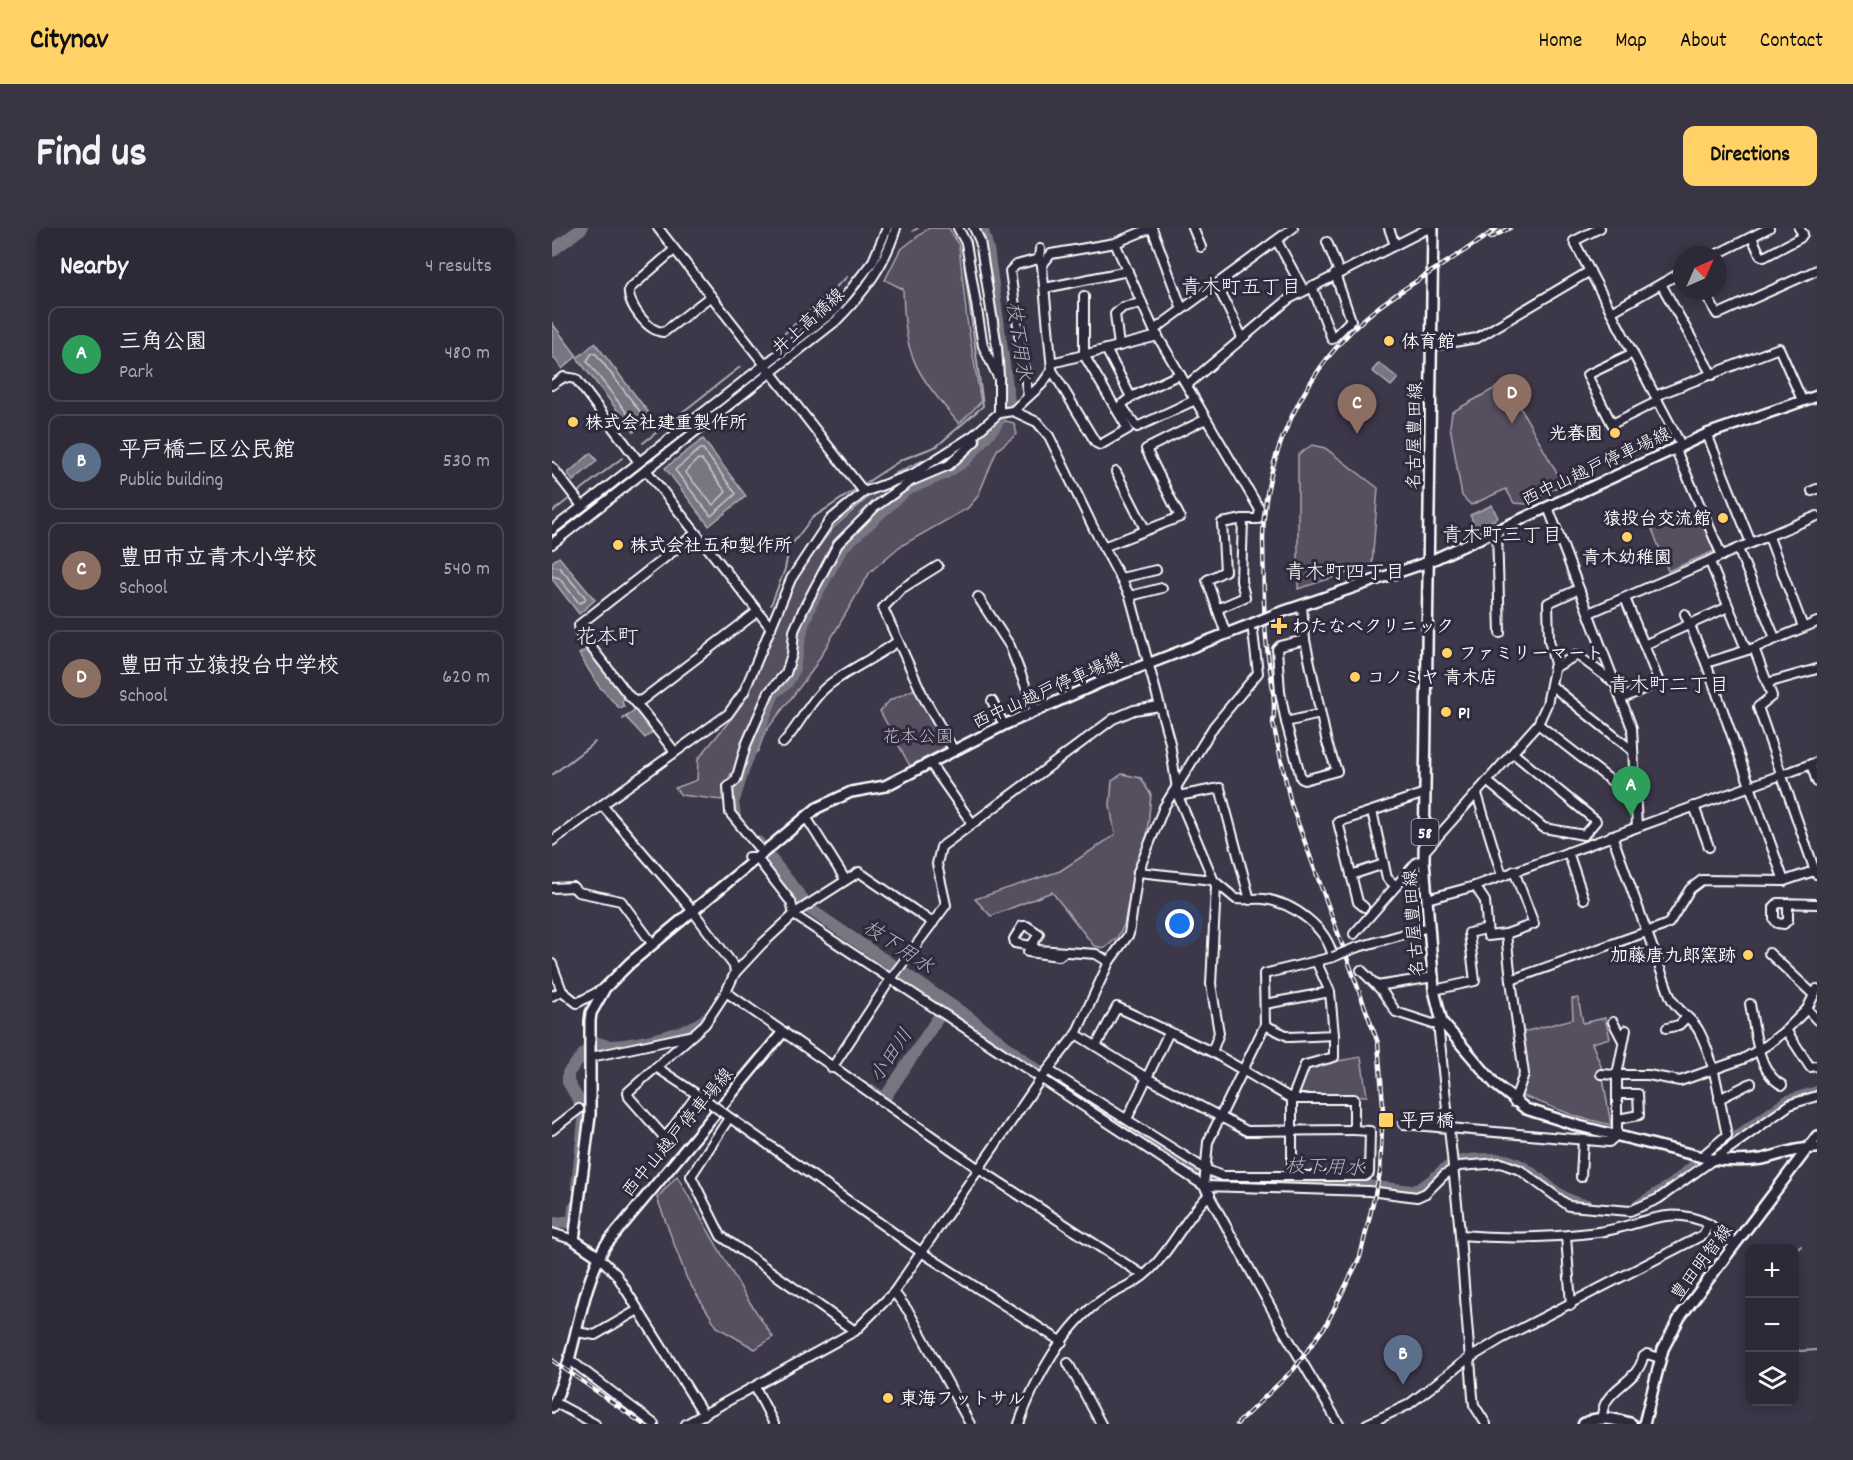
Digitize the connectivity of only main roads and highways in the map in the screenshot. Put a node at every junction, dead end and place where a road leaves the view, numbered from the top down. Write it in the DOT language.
graph roads {
  1 [pos="1431,228"];
  2 [pos="1817,396"];
  3 [pos="1428,562"];
  4 [pos="783,1032"];
  5 [pos="1817,1136"];
  6 [pos="1813,1148"];
  7 [pos="599,1257"];
  8 [pos="553,1404"];
  9 [pos="1584,1424"];
  10 [pos="1631,1424"];
  11 [pos="1644,1424"];
  1 -- 3 [label="main road, 名古屋豊田線 / 58"];
  2 -- 3 [label="main road, 西中山越戸停車場線"];
  3 -- 6 [label="main road, 名古屋豊田線 / 58"];
  3 -- 7 [label="main road, 西中山越戸停車場線, bridge"];
  4 -- 7 [label="main road, 西中山越戸停車場線"];
  5 -- 6 [label="main road, 豊田明智線"];
  6 -- 11 [label="main road, 豊田明智線"];
  7 -- 8 [label="main road, 西中山越戸停車場線"];
  9 -- 10 [label="highway"];
}
